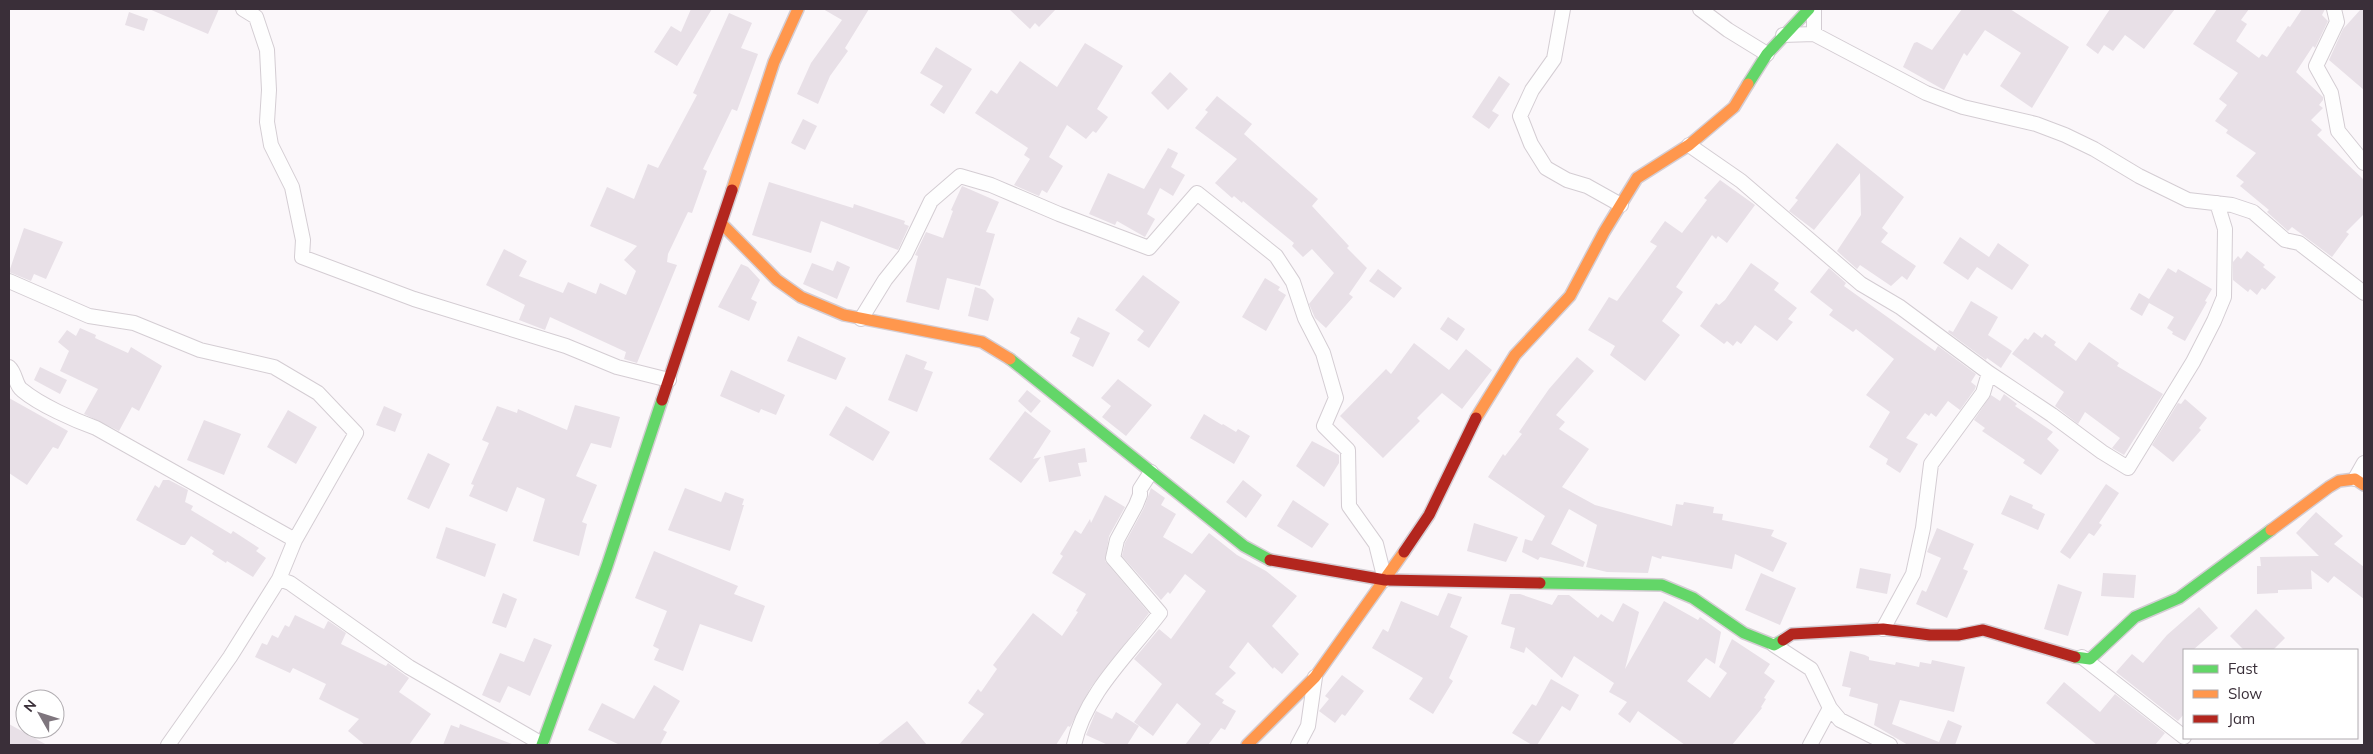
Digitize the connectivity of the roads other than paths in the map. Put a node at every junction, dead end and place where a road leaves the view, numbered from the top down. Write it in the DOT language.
graph roads {
  1 [pos="243,9"];
  2 [pos="798,9"];
  3 [pos="1563,9"];
  4 [pos="1700,9"];
  5 [pos="1809,9"];
  6 [pos="1814,9"];
  7 [pos="2334,9"];
  8 [pos="1814,34"];
  9 [pos="1783,36"];
  10 [pos="1767,54"];
  11 [pos="1689,145"];
  12 [pos="2364,163"];
  13 [pos="2217,203"];
  14 [pos="1621,205"];
  15 [pos="721,223"];
  16 [pos="9,281"];
  17 [pos="2364,293"];
  18 [pos="861,319"];
  19 [pos="9,367"];
  20 [pos="1989,373"];
  21 [pos="668,380"];
  22 [pos="2364,463"];
  23 [pos="1151,472"];
  24 [pos="2360,482"];
  25 [pos="295,540"];
  26 [pos="279,579"];
  27 [pos="1385,580"];
  28 [pos="1883,629"];
  29 [pos="1774,645"];
  30 [pos="2082,657"];
  31 [pos="1315,677"];
  32 [pos="1830,708"];
  33 [pos="2183,735"];
  34 [pos="542,744"];
  35 [pos="168,745"];
  36 [pos="1074,745"];
  37 [pos="1248,745"];
  38 [pos="1298,745"];
  39 [pos="1810,745"];
  40 [pos="1890,745"];
  1 -- 21 [label="street"];
  2 -- 15 [label="street"];
  3 -- 14 [label="street"];
  4 -- 10 [label="street"];
  5 -- 9 [label="street"];
  6 -- 8 [label="street"];
  7 -- 12 [label="street"];
  8 -- 9 [label="street"];
  8 -- 13 [label="street"];
  9 -- 10 [label="street"];
  10 -- 11 [label="street"];
  11 -- 14 [label="street"];
  11 -- 20 [label="street"];
  13 -- 17 [label="street"];
  13 -- 20 [label="street"];
  14 -- 27 [label="street"];
  15 -- 18 [label="street"];
  15 -- 21 [label="street"];
  16 -- 25 [label="street"];
  18 -- 23 [label="street"];
  18 -- 27 [label="street"];
  19 -- 25 [label="street"];
  20 -- 28 [label="street"];
  21 -- 34 [label="street"];
  22 -- 24 [label="street"];
  23 -- 27 [label="street"];
  23 -- 36 [label="street"];
  24 -- 30 [label="street"];
  25 -- 26 [label="street"];
  26 -- 34 [label="street"];
  26 -- 35 [label="street"];
  27 -- 29 [label="street"];
  27 -- 31 [label="street"];
  28 -- 29 [label="street"];
  28 -- 30 [label="street"];
  29 -- 32 [label="street"];
  30 -- 33 [label="street"];
  31 -- 37 [label="street"];
  31 -- 38 [label="street"];
  32 -- 39 [label="street"];
  32 -- 40 [label="street"];
}
